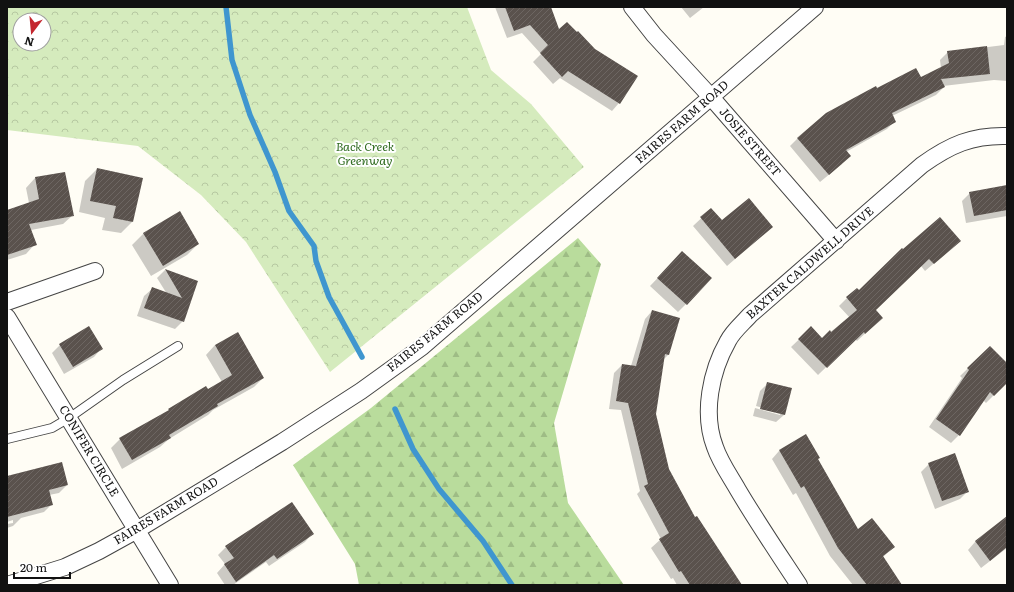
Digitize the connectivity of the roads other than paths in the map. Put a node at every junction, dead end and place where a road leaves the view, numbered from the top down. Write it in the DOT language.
graph roads {
  1 [pos="632,7"];
  2 [pos="815,7"];
  3 [pos="711,97"];
  4 [pos="1007,136"];
  5 [pos="836,241"];
  6 [pos="95,271"];
  7 [pos="7,302"];
  8 [pos="7,317"];
  9 [pos="178,346"];
  10 [pos="69,418"];
  11 [pos="7,439"];
  12 [pos="137,530"];
  13 [pos="7,585"];
  14 [pos="170,585"];
  15 [pos="799,585"];
  1 -- 3 [label="street, JOSIE STREET"];
  2 -- 3 [label="street, FAIRES FARM ROAD"];
  3 -- 5 [label="street, JOSIE STREET"];
  3 -- 12 [label="street, FAIRES FARM ROAD"];
  4 -- 5 [label="street, BAXTER CALDWELL DRIVE"];
  5 -- 15 [label="street, BAXTER CALDWELL DRIVE"];
  6 -- 7 [label="street"];
  8 -- 10 [label="street, CONIFER CIRCLE"];
  9 -- 10 [label="lane"];
  10 -- 11 [label="lane"];
  10 -- 12 [label="street, CONIFER CIRCLE"];
  12 -- 13 [label="street, FAIRES FARM ROAD"];
  12 -- 14 [label="street, CONIFER CIRCLE"];
}
